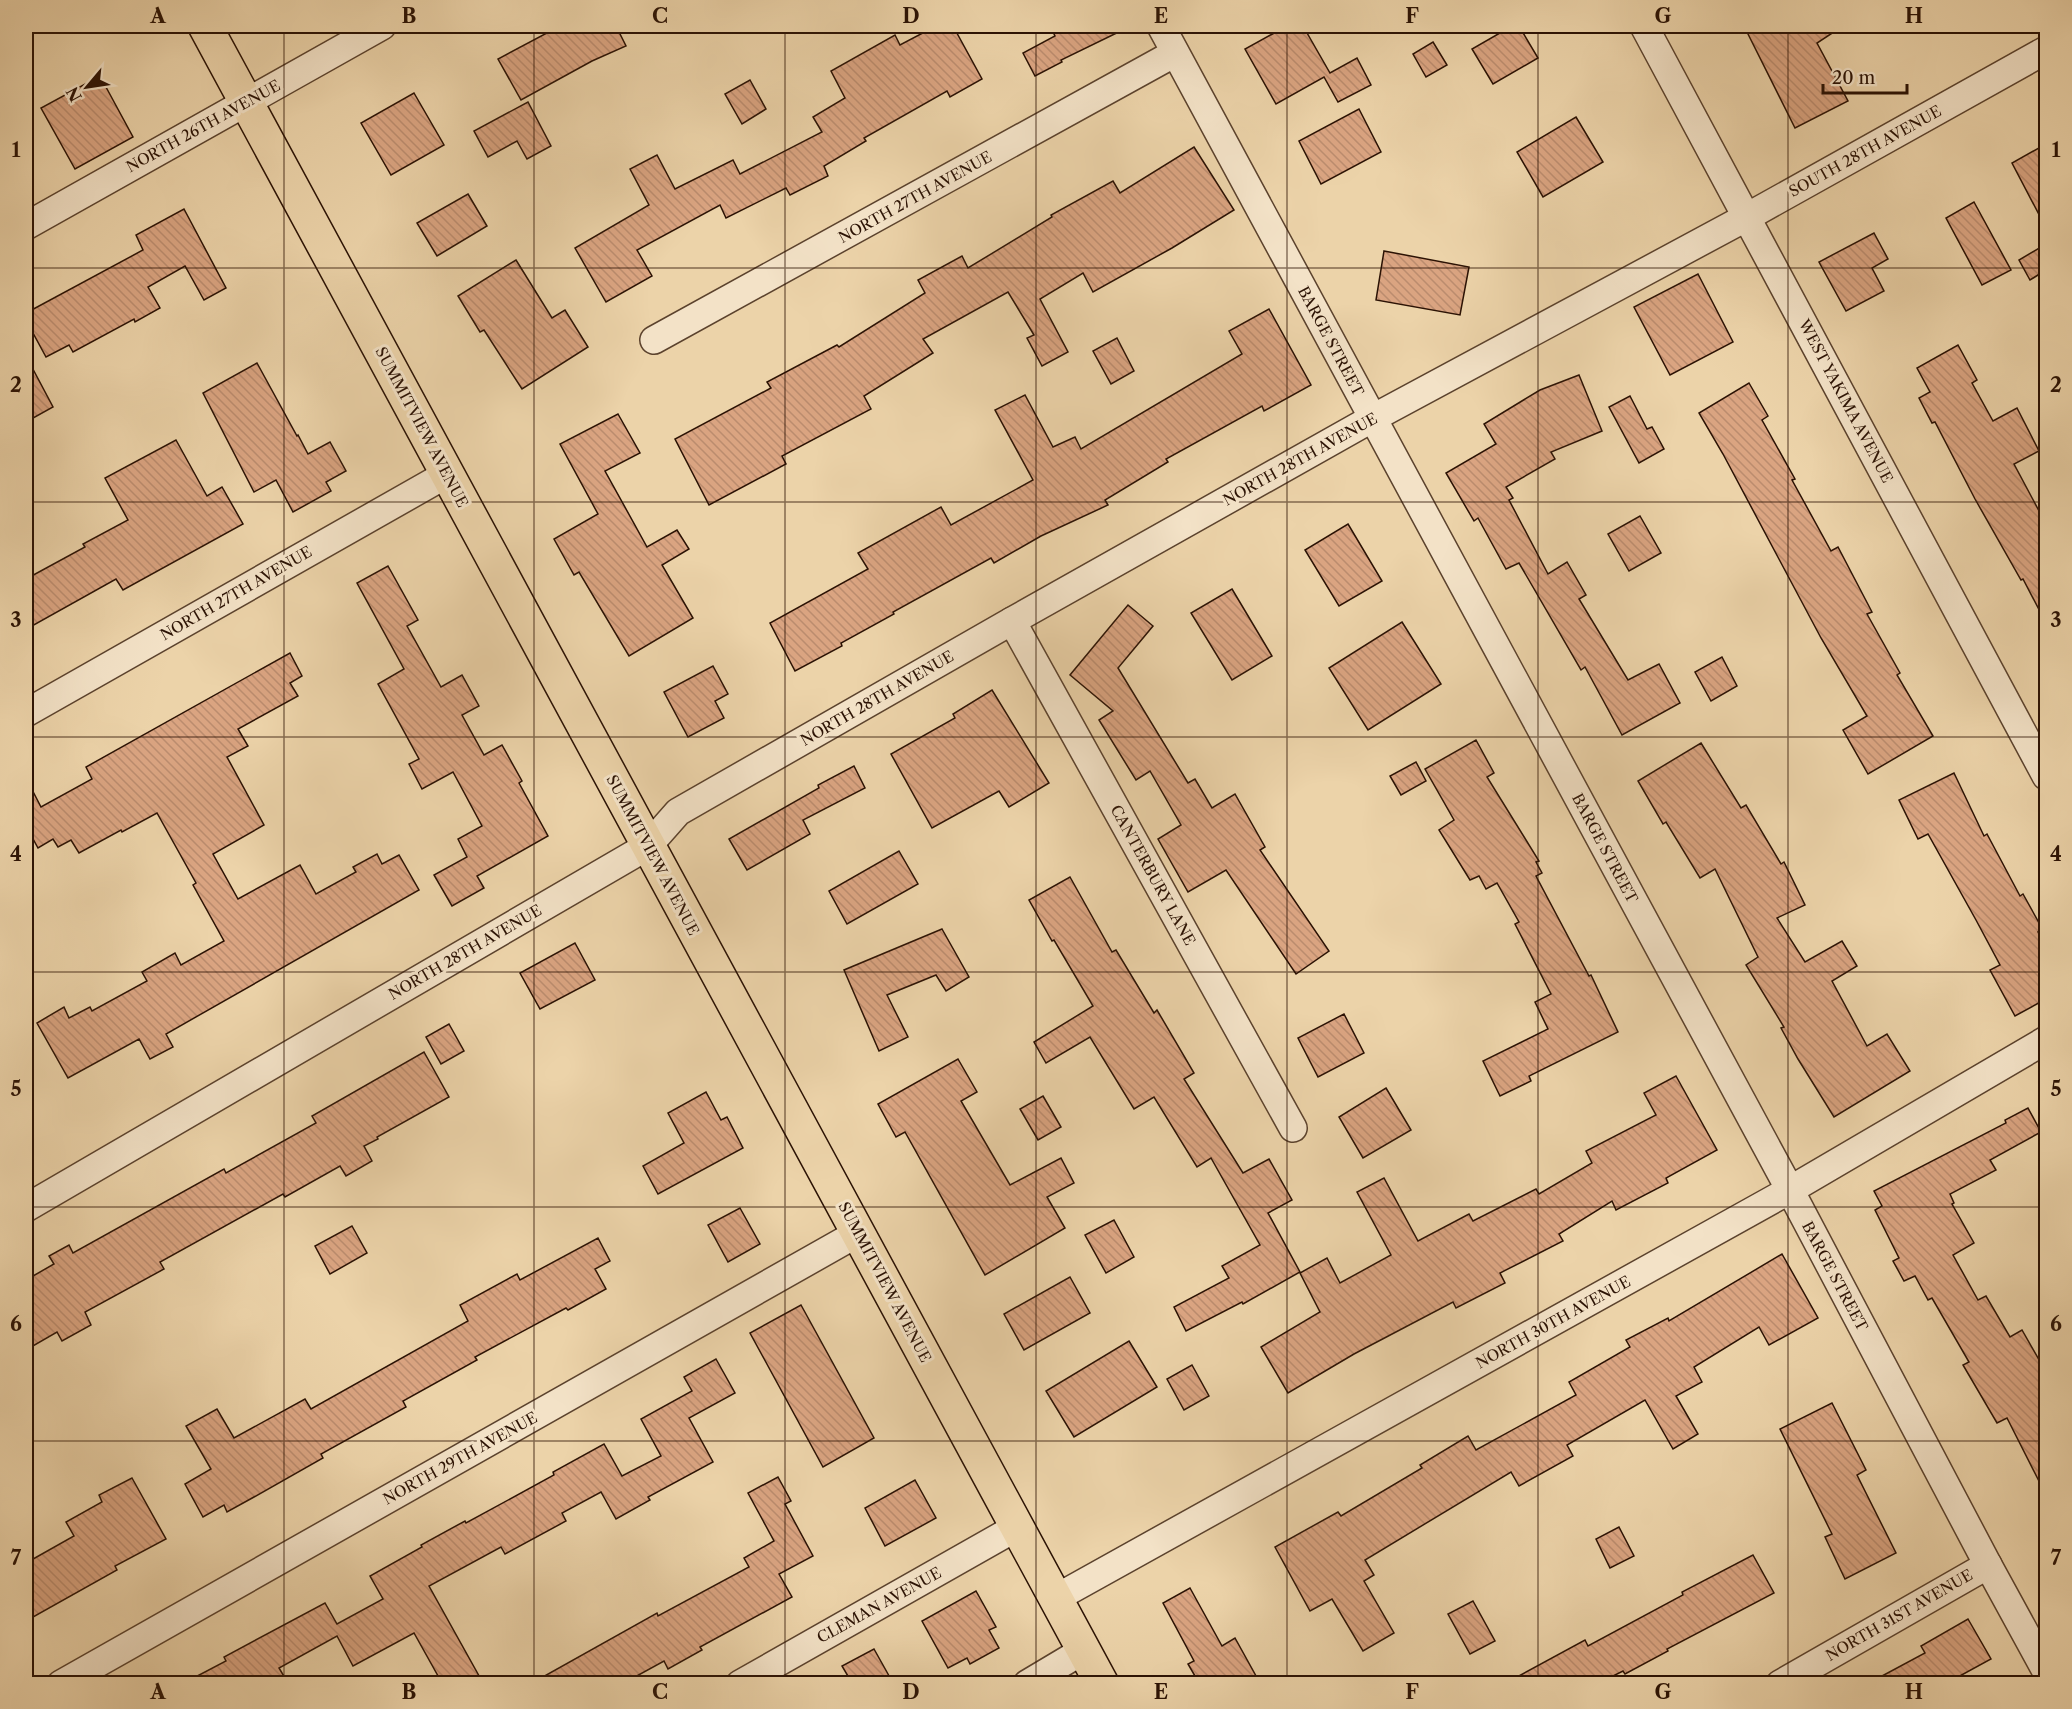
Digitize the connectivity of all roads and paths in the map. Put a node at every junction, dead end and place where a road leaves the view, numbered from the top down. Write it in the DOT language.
graph roads {
  1 [pos="205,26"];
  2 [pos="382,26"];
  3 [pos="1161,26"];
  4 [pos="1644,26"];
  5 [pos="2046,50"];
  6 [pos="1175,53"];
  7 [pos="246,102"];
  8 [pos="1747,217"];
  9 [pos="26,226"];
  10 [pos="654,340"];
  11 [pos="1373,418"];
  12 [pos="447,474"];
  13 [pos="1012,621"];
  14 [pos="26,713"];
  15 [pos="2046,776"];
  16 [pos="648,846"];
  17 [pos="2046,1040"];
  18 [pos="1293,1128"];
  19 [pos="1790,1190"];
  20 [pos="26,1208"];
  21 [pos="858,1233"];
  22 [pos="1017,1527"];
  23 [pos="1988,1565"];
  24 [pos="1056,1598"];
  25 [pos="1084,1650"];
  26 [pos="2046,1671"];
  27 [pos="61,1683"];
  28 [pos="740,1683"];
  29 [pos="1027,1683"];
  30 [pos="1102,1683"];
  31 [pos="1780,1683"];
  1 -- 7 [label="main road, SUMMITVIEW AVENUE"];
  2 -- 7 [label="street, NORTH 26TH AVENUE"];
  3 -- 6 [label="street, BARGE STREET"];
  4 -- 8 [label="street, WEST YAKIMA AVENUE"];
  5 -- 8 [label="street, SOUTH 28TH AVENUE"];
  6 -- 10 [label="street, NORTH 27TH AVENUE"];
  6 -- 11 [label="street, BARGE STREET"];
  7 -- 9 [label="street, NORTH 26TH AVENUE"];
  7 -- 12 [label="main road, SUMMITVIEW AVENUE"];
  8 -- 11 [label="street, NORTH 28TH AVENUE"];
  8 -- 15 [label="street, WEST YAKIMA AVENUE"];
  11 -- 13 [label="street, NORTH 28TH AVENUE"];
  11 -- 19 [label="street, BARGE STREET"];
  12 -- 14 [label="street, NORTH 27TH AVENUE"];
  12 -- 16 [label="main road, SUMMITVIEW AVENUE"];
  13 -- 16 [label="street, NORTH 28TH AVENUE"];
  13 -- 18 [label="street, CANTERBURY LANE"];
  16 -- 20 [label="street, NORTH 28TH AVENUE"];
  16 -- 21 [label="main road, SUMMITVIEW AVENUE"];
  17 -- 19 [label="street, NORTH 30TH AVENUE"];
  19 -- 23 [label="street, BARGE STREET"];
  19 -- 24 [label="street, NORTH 30TH AVENUE"];
  21 -- 22 [label="main road, SUMMITVIEW AVENUE"];
  21 -- 27 [label="street, NORTH 29TH AVENUE"];
  22 -- 24 [label="main road, SUMMITVIEW AVENUE"];
  22 -- 28 [label="street, CLEMAN AVENUE"];
  23 -- 26 [label="street, BARGE STREET"];
  23 -- 31 [label="street, NORTH 31ST AVENUE"];
  24 -- 25 [label="main road, SUMMITVIEW AVENUE"];
  25 -- 29 [label="street"];
  25 -- 30 [label="main road, SUMMITVIEW AVENUE"];
}
